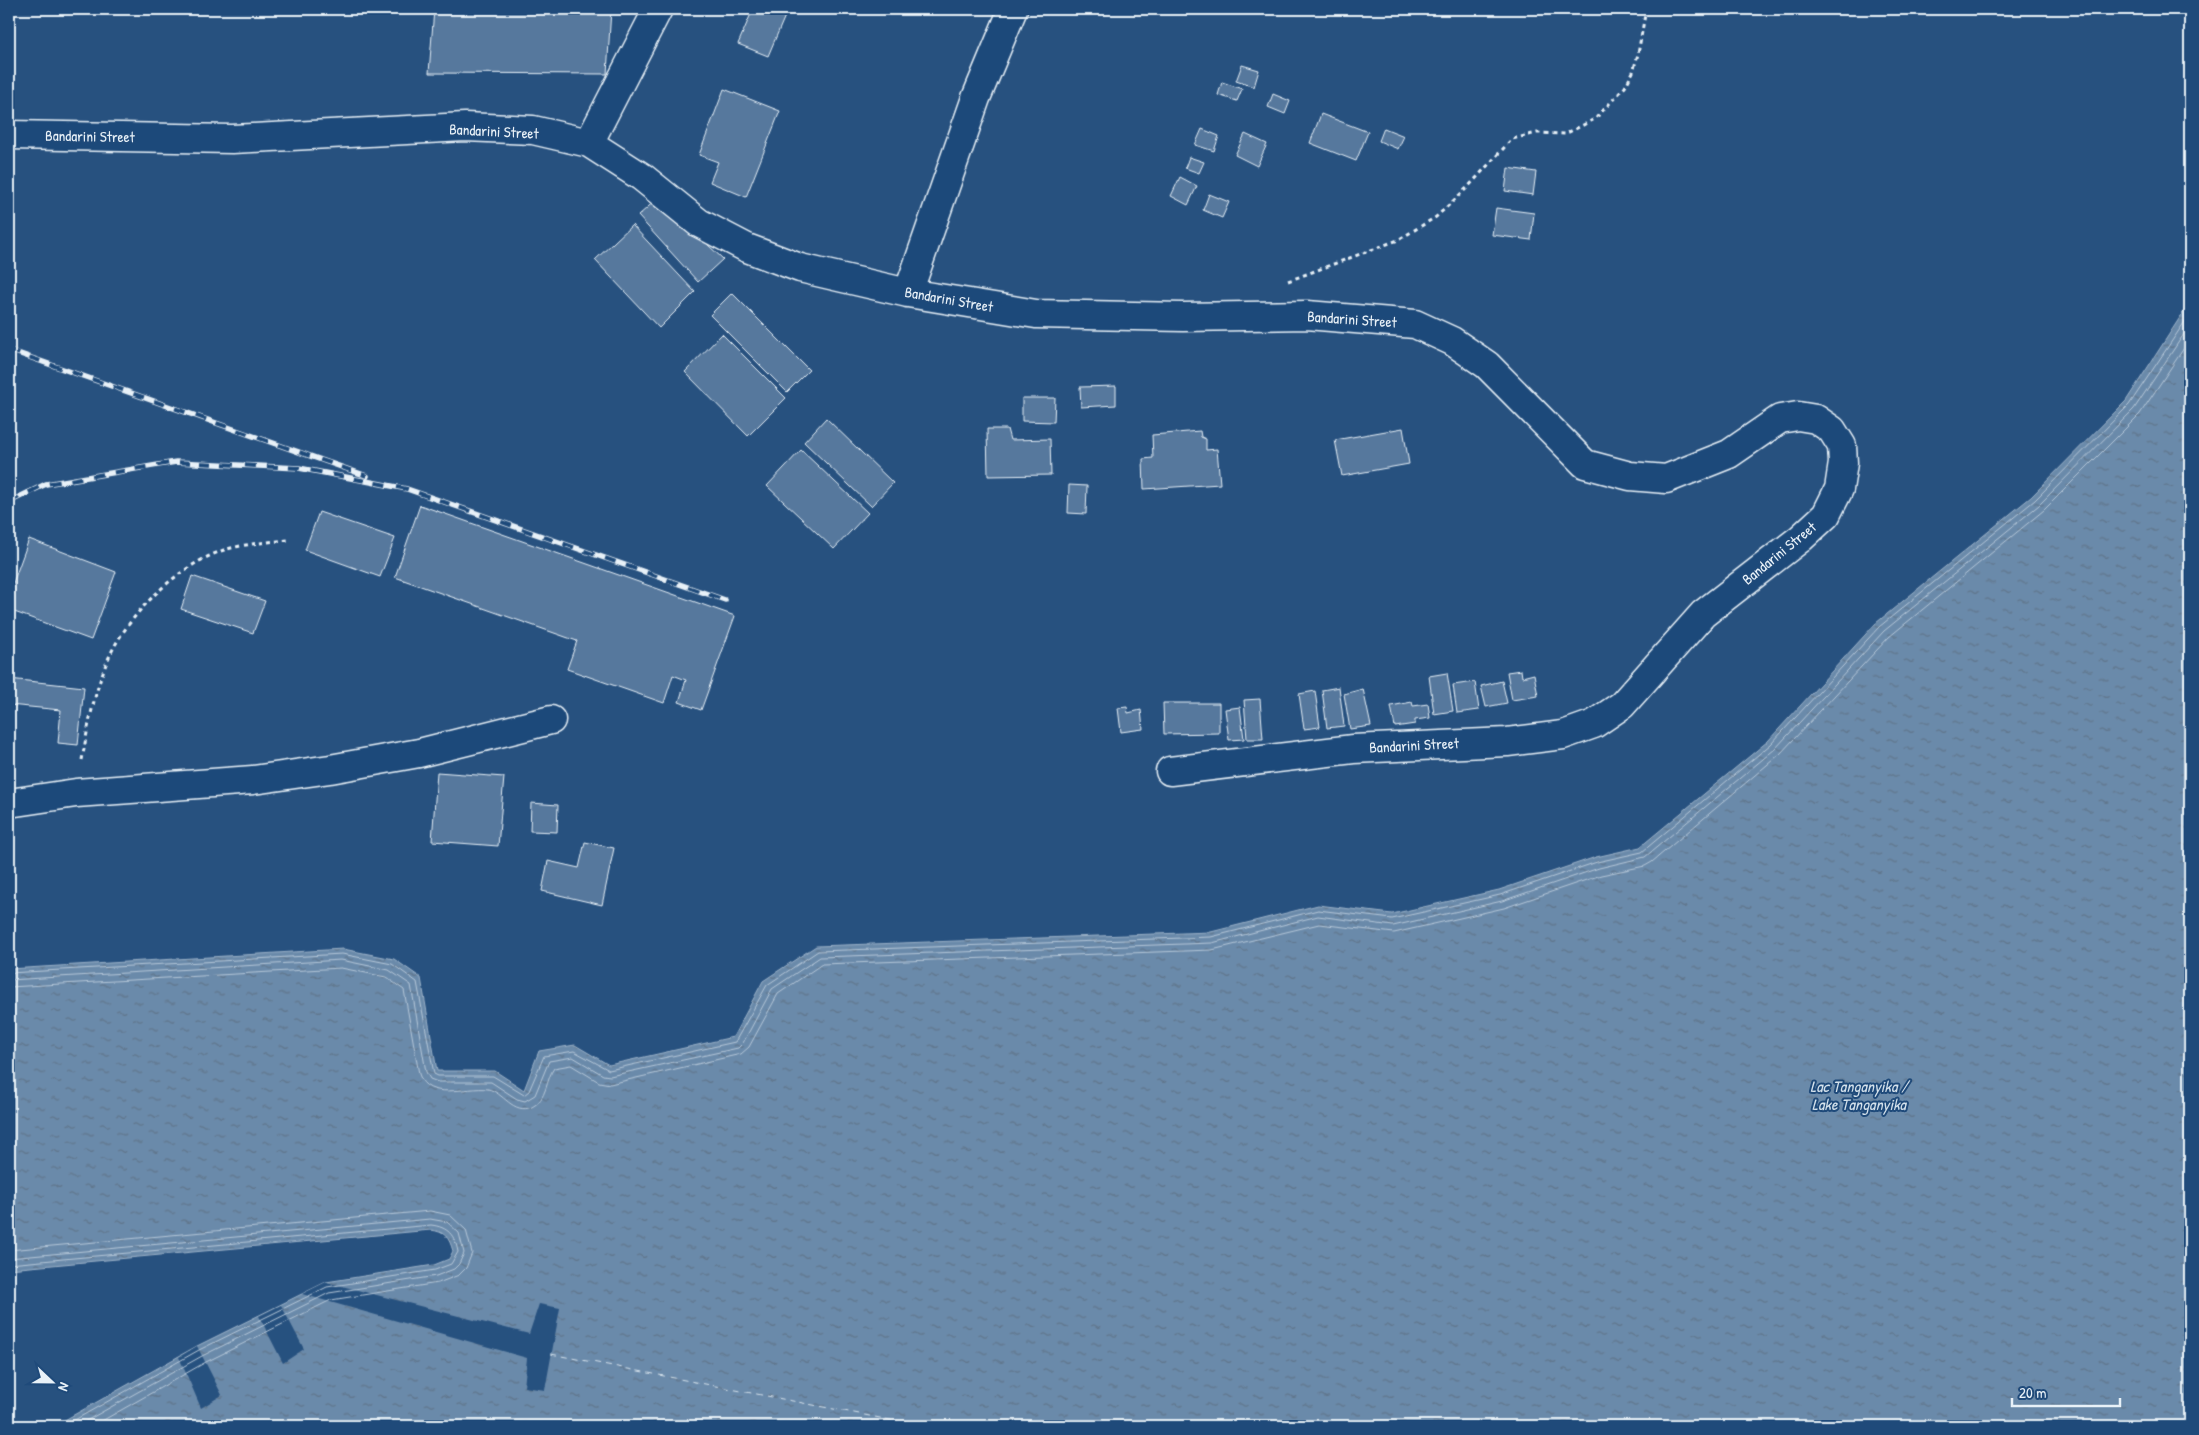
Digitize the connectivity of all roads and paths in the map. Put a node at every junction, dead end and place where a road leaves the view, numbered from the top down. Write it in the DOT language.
graph roads {
  1 [pos="658,9"];
  2 [pos="1013,9"];
  3 [pos="1646,9"];
  4 [pos="9,134"];
  5 [pos="589,143"];
  6 [pos="1280,284"];
  7 [pos="908,293"];
  8 [pos="288,540"];
  9 [pos="551,720"];
  10 [pos="1170,771"];
  11 [pos="76,793"];
  12 [pos="9,803"];
  1 -- 5 [label="street"];
  2 -- 7 [label="street"];
  3 -- 6 [label="path"];
  4 -- 5 [label="street, Bandarini Street"];
  5 -- 7 [label="street, Bandarini Street"];
  7 -- 10 [label="street, Bandarini Street"];
  8 -- 11 [label="path"];
  9 -- 11 [label="street"];
  11 -- 12 [label="street"];
}
